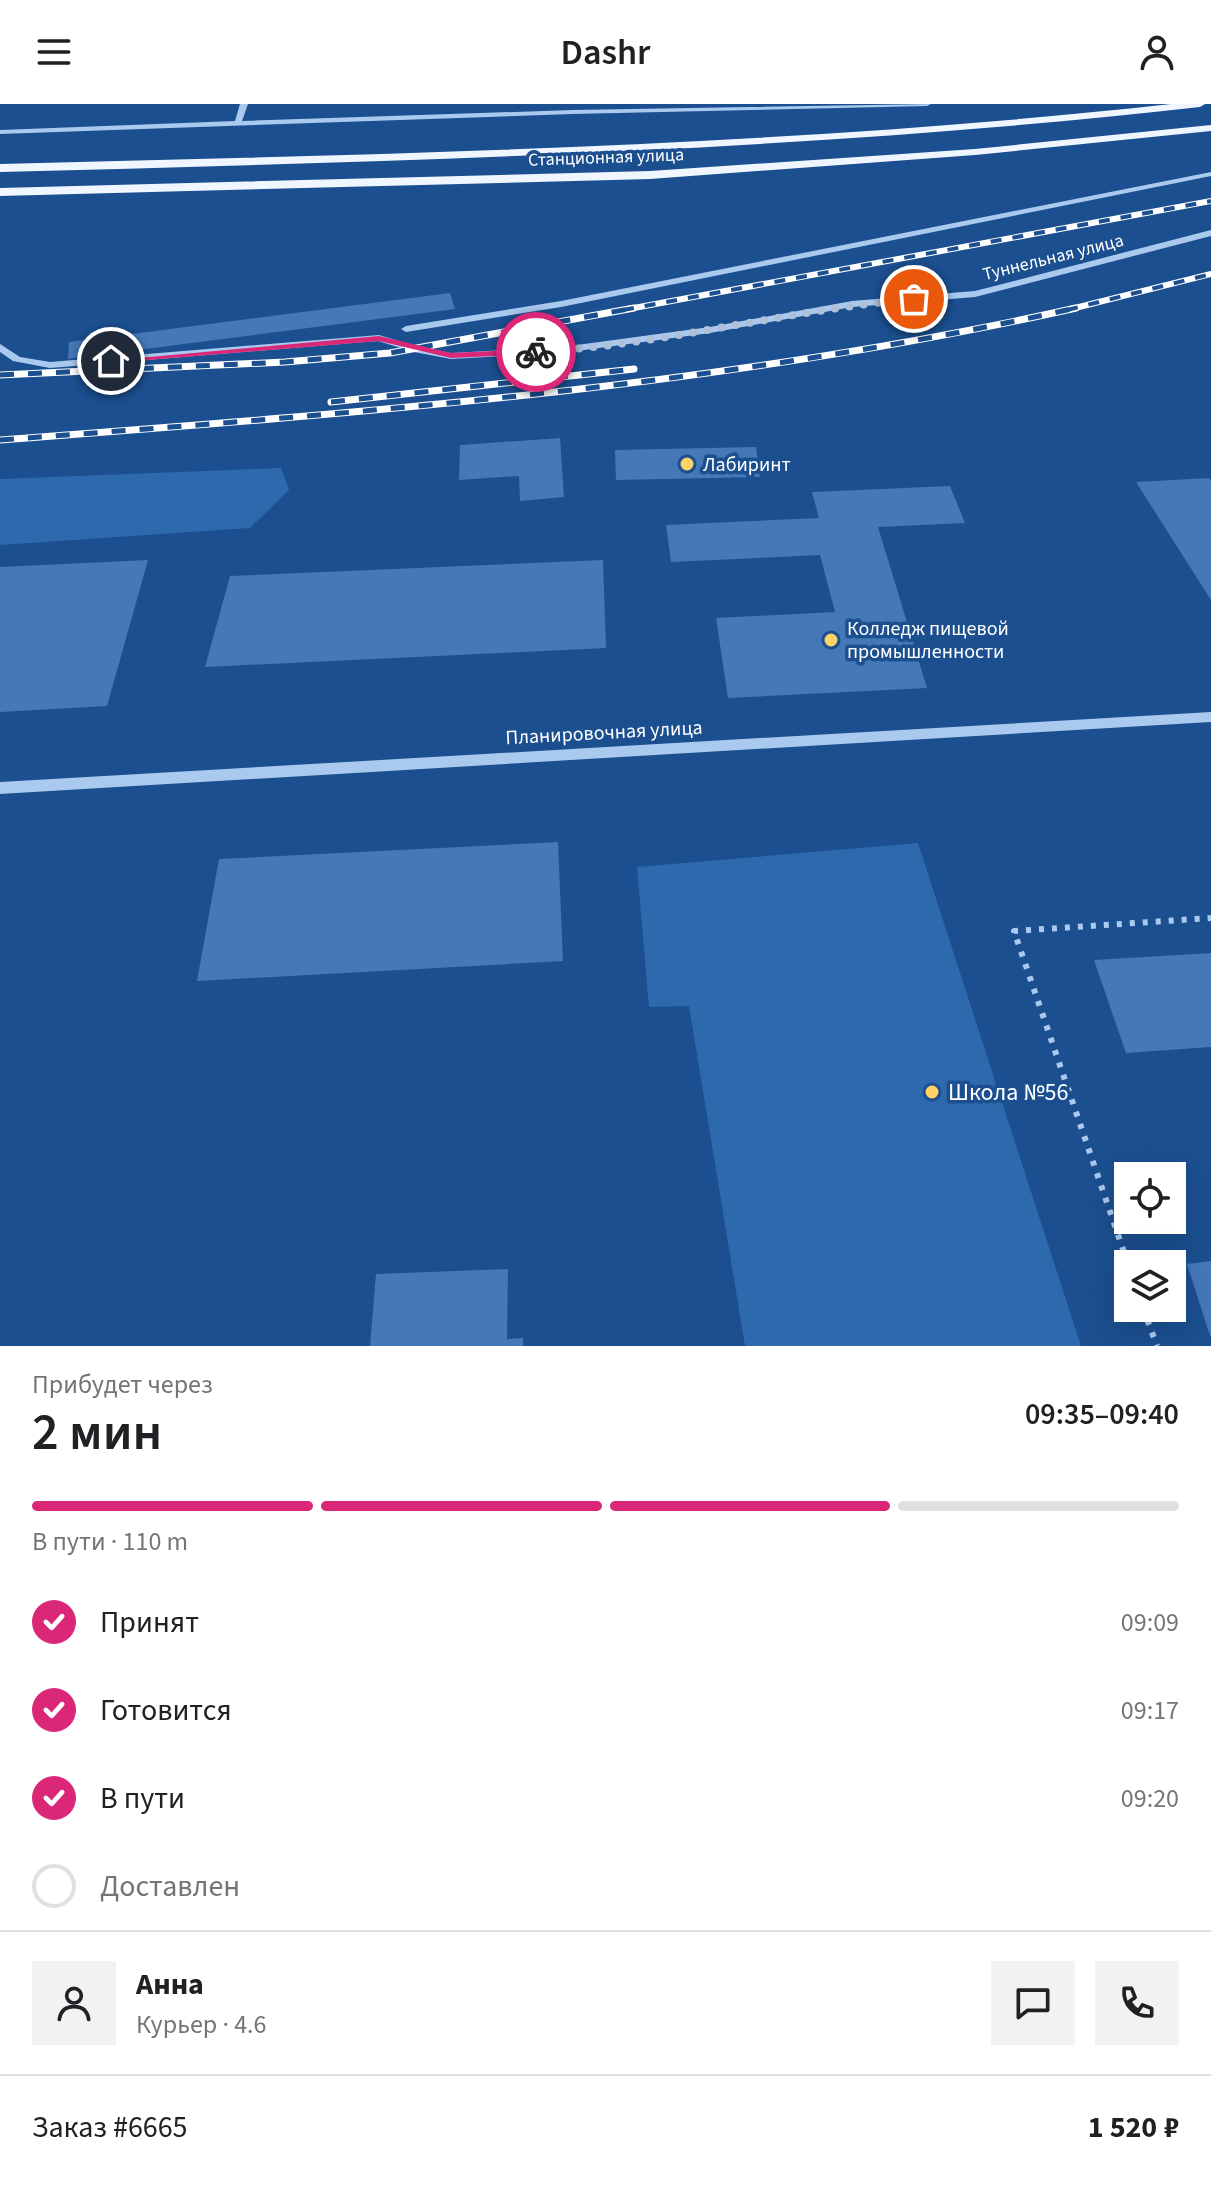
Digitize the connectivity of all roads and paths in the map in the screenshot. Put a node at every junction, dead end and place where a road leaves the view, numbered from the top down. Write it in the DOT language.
graph roads {
  1 [pos="244,104"];
  2 [pos="912,104"];
  3 [pos="927,104"];
  4 [pos="1200,104"];
  5 [pos="238,123"];
  6 [pos="1211,128"];
  7 [pos="0,132"];
  8 [pos="0,168"];
  9 [pos="1211,174"];
  10 [pos="0,192"];
  11 [pos="1211,233"];
  12 [pos="406,329"];
  13 [pos="0,347"];
  14 [pos="1211,717"];
  15 [pos="0,788"];
  16 [pos="1211,918"];
  17 [pos="1123,1250"];
  18 [pos="1148,1322"];
  19 [pos="1157,1346"];
  1 -- 5 [label="street"];
  2 -- 3 [label="street"];
  2 -- 5 [label="street"];
  4 -- 8 [label="main road, Станционная улица"];
  5 -- 7 [label="street"];
  6 -- 10 [label="main road, Станционная улица"];
  9 -- 12 [label="street"];
  11 -- 13 [label="street, Туннельная улица"];
  14 -- 15 [label="street, Планировочная улица"];
  16 -- 17 [label="path"];
  18 -- 19 [label="path"];
}
